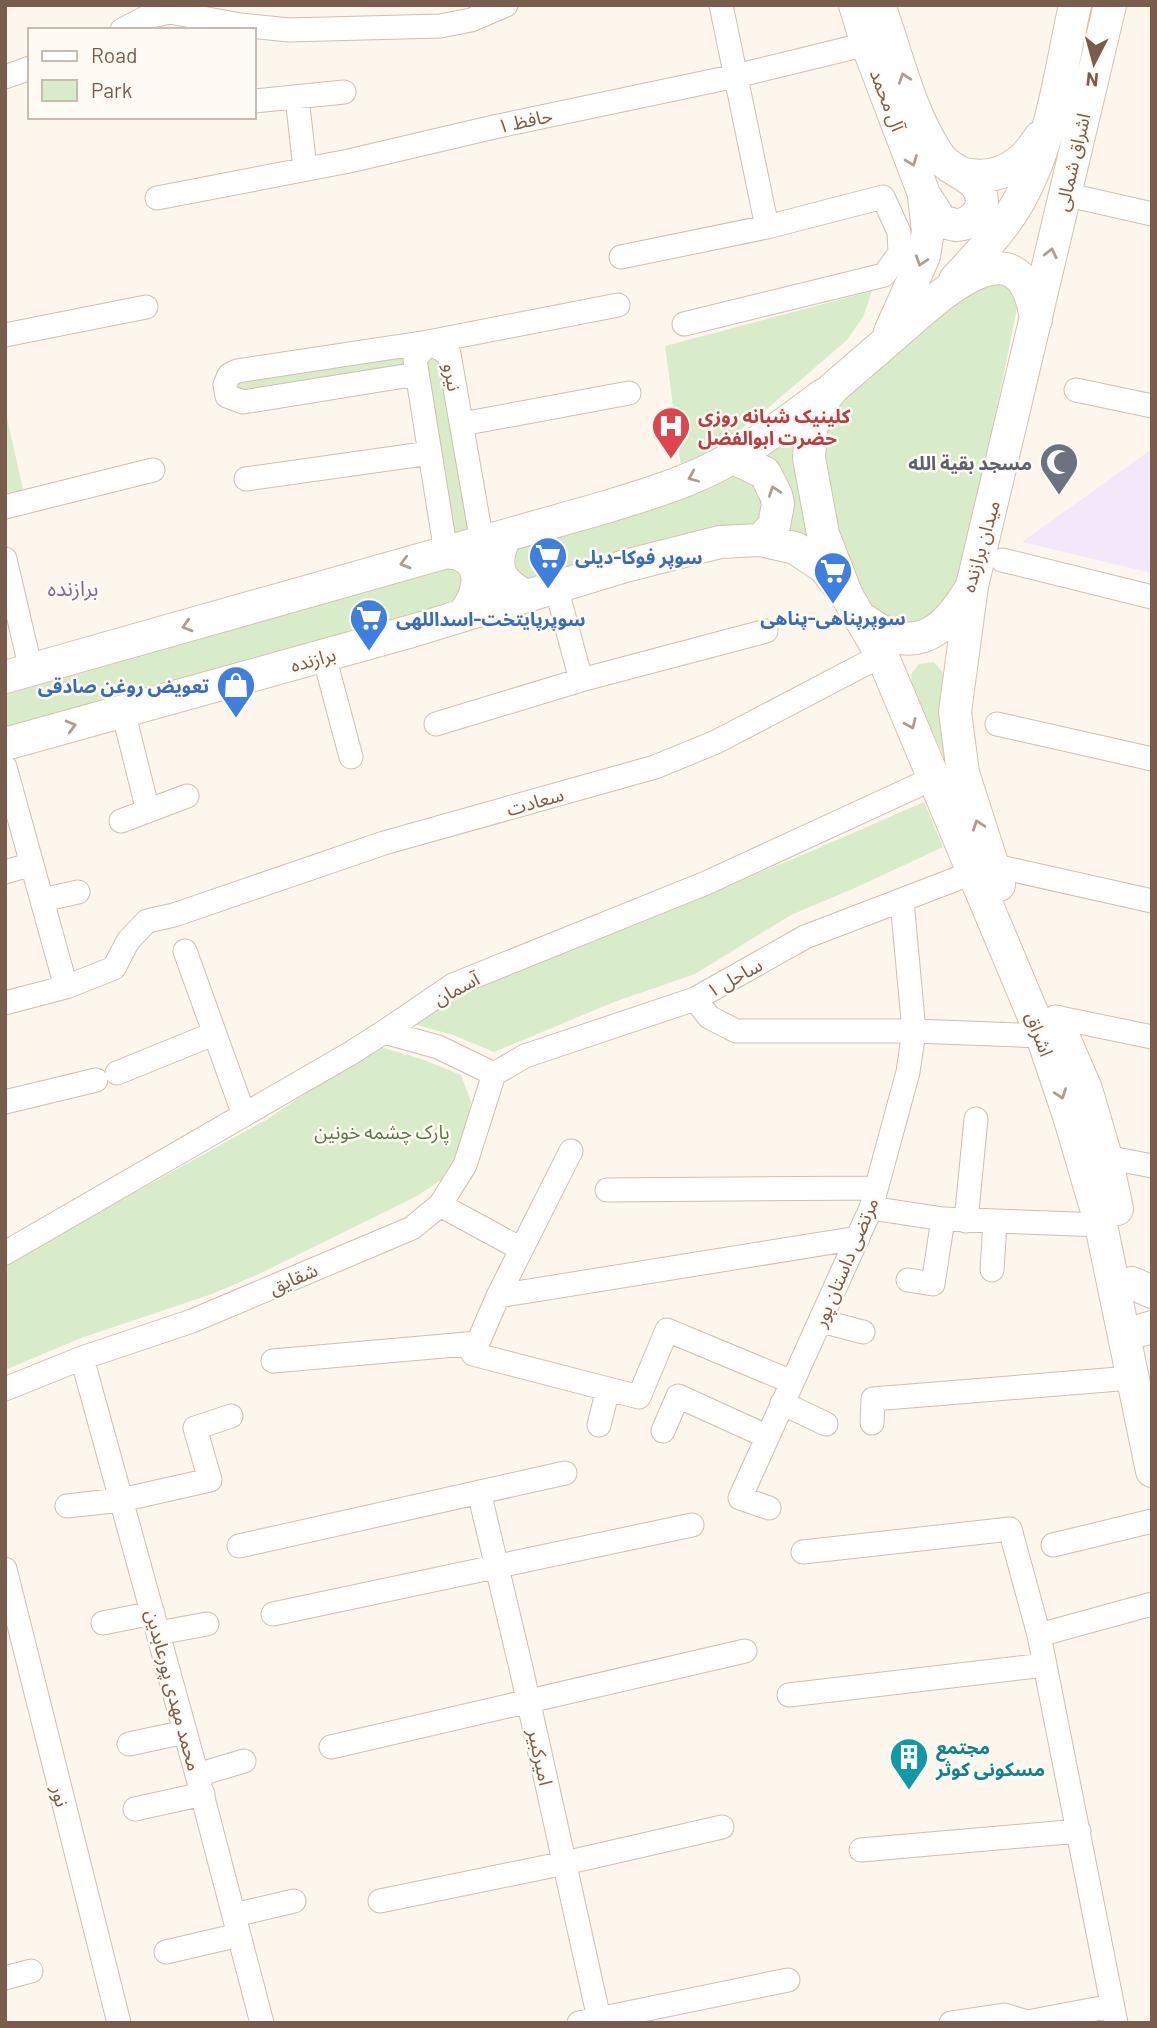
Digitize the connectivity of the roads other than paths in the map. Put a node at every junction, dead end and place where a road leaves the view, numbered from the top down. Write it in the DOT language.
graph roads {
  1 [pos="506,5"];
  2 [pos="721,5"];
  3 [pos="855,5"];
  4 [pos="879,5"];
  5 [pos="1075,5"];
  6 [pos="1110,5"];
  7 [pos="126,28"];
  8 [pos="880,44"];
  9 [pos="28,69"];
  10 [pos="736,76"];
  11 [pos="5,77"];
  12 [pos="344,92"];
  13 [pos="298,97"];
  14 [pos="256,101"];
  15 [pos="1048,124"];
  16 [pos="305,169"];
  17 [pos="964,174"];
  18 [pos="924,194"];
  19 [pos="1064,194"];
  20 [pos="157,198"];
  21 [pos="1152,214"];
  22 [pos="767,227"];
  23 [pos="621,257"];
  24 [pos="944,292"];
  25 [pos="618,306"];
  26 [pos="146,307"];
  27 [pos="1036,320"];
  28 [pos="684,324"];
  29 [pos="5,335"];
  30 [pos="428,342"];
  31 [pos="885,343"];
  32 [pos="417,374"];
  33 [pos="833,388"];
  34 [pos="1076,390"];
  35 [pos="629,393"];
  36 [pos="1152,406"];
  37 [pos="462,424"];
  38 [pos="430,453"];
  39 [pos="732,457"];
  40 [pos="153,470"];
  41 [pos="246,478"];
  42 [pos="5,506"];
  43 [pos="493,539"];
  44 [pos="760,540"];
  45 [pos="445,546"];
  46 [pos="5,559"];
  47 [pos="1002,559"];
  48 [pos="972,586"];
  49 [pos="556,587"];
  50 [pos="526,596"];
  51 [pos="1152,597"];
  52 [pos="854,607"];
  53 [pos="461,616"];
  54 [pos="766,631"];
  55 [pos="324,656"];
  56 [pos="961,664"];
  57 [pos="887,668"];
  58 [pos="18,673"];
  59 [pos="581,680"];
  60 [pos="123,712"];
  61 [pos="436,724"];
  62 [pos="997,724"];
  63 [pos="5,744"];
  64 [pos="351,757"];
  65 [pos="1152,759"];
  66 [pos="5,767"];
  67 [pos="934,778"];
  68 [pos="187,796"];
  69 [pos="148,811"];
  70 [pos="121,821"];
  71 [pos="32,863"];
  72 [pos="982,869"];
  73 [pos="5,872"];
  74 [pos="78,892"];
  75 [pos="42,901"];
  76 [pos="902,901"];
  77 [pos="1152,901"];
  78 [pos="185,951"];
  79 [pos="66,987"];
  80 [pos="695,999"];
  81 [pos="5,1003"];
  82 [pos="1048,1027"];
  83 [pos="914,1031"];
  84 [pos="384,1032"];
  85 [pos="213,1034"];
  86 [pos="1152,1037"];
  87 [pos="494,1074"];
  88 [pos="5,1102"];
  89 [pos="244,1115"];
  90 [pos="976,1119"];
  91 [pos="571,1151"];
  92 [pos="1106,1157"];
  93 [pos="1152,1166"];
  94 [pos="607,1190"];
  95 [pos="873,1198"];
  96 [pos="440,1205"];
  97 [pos="943,1219"];
  98 [pos="966,1221"];
  99 [pos="995,1222"];
  100 [pos="1101,1225"];
  101 [pos="858,1238"];
  102 [pos="521,1249"];
  103 [pos="5,1253"];
  104 [pos="992,1270"];
  105 [pos="908,1280"];
  106 [pos="1142,1287"];
  107 [pos="498,1296"];
  108 [pos="821,1321"];
  109 [pos="1147,1329"];
  110 [pos="863,1332"];
  111 [pos="478,1343"];
  112 [pos="82,1359"];
  113 [pos="273,1361"];
  114 [pos="1141,1378"];
  115 [pos="792,1382"];
  116 [pos="5,1389"];
  117 [pos="608,1389"];
  118 [pos="782,1403"];
  119 [pos="231,1416"];
  120 [pos="872,1423"];
  121 [pos="826,1424"];
  122 [pos="599,1425"];
  123 [pos="663,1431"];
  124 [pos="766,1436"];
  125 [pos="1152,1471"];
  126 [pos="565,1473"];
  127 [pos="479,1492"];
  128 [pos="121,1500"];
  129 [pos="67,1506"];
  130 [pos="769,1508"];
  131 [pos="1152,1521"];
  132 [pos="692,1525"];
  133 [pos="1053,1545"];
  134 [pos="239,1546"];
  135 [pos="803,1552"];
  136 [pos="497,1566"];
  137 [pos="5,1569"];
  138 [pos="1152,1604"];
  139 [pos="273,1614"];
  140 [pos="103,1623"];
  141 [pos="156,1623"];
  142 [pos="207,1624"];
  143 [pos="1039,1636"];
  144 [pos="746,1651"];
  145 [pos="1045,1665"];
  146 [pos="789,1695"];
  147 [pos="528,1701"];
  148 [pos="185,1732"];
  149 [pos="129,1744"];
  150 [pos="331,1746"];
  151 [pos="244,1761"];
  152 [pos="200,1785"];
  153 [pos="135,1809"];
  154 [pos="722,1827"];
  155 [pos="1079,1831"];
  156 [pos="861,1850"];
  157 [pos="565,1863"];
  158 [pos="294,1901"];
  159 [pos="380,1901"];
  160 [pos="237,1925"];
  161 [pos="166,1952"];
  162 [pos="32,1971"];
  163 [pos="5,1978"];
  164 [pos="788,1980"];
  165 [pos="1114,2014"];
  166 [pos="593,2021"];
  167 [pos="119,2023"];
  168 [pos="262,2023"];
  169 [pos="951,2023"];
  1 -- 7 [label="street"];
  2 -- 10 [label="street"];
  3 -- 8 [label="main road, آل محمد"];
  4 -- 8 [label="main road, آل محمد"];
  5 -- 15 [label="main road, اشراق شمالی"];
  6 -- 19 [label="main road, اشراق شمالی"];
  8 -- 10 [label="street, حافظ ۱"];
  17 -- 8 [label="main road, آل محمد, one-way"];
  8 -- 18 [label="main road, آل محمد, one-way"];
  9 -- 11 [label="street"];
  10 -- 16 [label="street, حافظ ۱"];
  10 -- 22 [label="street"];
  12 -- 13 [label="street"];
  13 -- 14 [label="street"];
  13 -- 16 [label="street"];
  15 -- 17 [label="main road"];
  15 -- 24 [label="main road, اشراق شمالی"];
  16 -- 20 [label="street, حافظ ۱"];
  17 -- 18 [label="main road, آل محمد"];
  18 -- 31 [label="main road, one-way"];
  19 -- 21 [label="street"];
  27 -- 19 [label="main road, اشراق شمالی, one-way"];
  22 -- 23 [label="street"];
  22 -- 28 [label="street"];
  24 -- 27 [label="main road"];
  24 -- 31 [label="main road"];
  25 -- 30 [label="street"];
  26 -- 29 [label="street"];
  27 -- 48 [label="main road, میدان برازنده"];
  30 -- 32 [label="street, نیرو"];
  30 -- 32 [label="street"];
  30 -- 37 [label="street, نیرو"];
  31 -- 33 [label="main road"];
  32 -- 38 [label="street, نیرو"];
  33 -- 39 [label="main road"];
  33 -- 52 [label="main road"];
  34 -- 36 [label="street"];
  35 -- 37 [label="street"];
  37 -- 43 [label="street, نیرو"];
  38 -- 41 [label="street"];
  38 -- 45 [label="street, نیرو"];
  39 -- 43 [label="main road, one-way"];
  44 -- 39 [label="main road, one-way"];
  40 -- 42 [label="street"];
  43 -- 45 [label="main road"];
  43 -- 50 [label="main road"];
  44 -- 49 [label="main road, برازنده"];
  44 -- 52 [label="main road, برازنده"];
  45 -- 53 [label="main road"];
  45 -- 58 [label="main road, one-way"];
  46 -- 58 [label="street"];
  47 -- 51 [label="street"];
  48 -- 52 [label="main road, میدان برازنده"];
  48 -- 56 [label="main road, اشراق"];
  49 -- 50 [label="main road, برازنده"];
  49 -- 59 [label="street"];
  50 -- 53 [label="main road, برازنده"];
  52 -- 57 [label="main road, اشراق"];
  53 -- 55 [label="main road, برازنده"];
  54 -- 59 [label="street"];
  55 -- 60 [label="main road, برازنده"];
  55 -- 64 [label="street"];
  56 -- 57 [label="main road"];
  72 -- 56 [label="main road, اشراق, one-way"];
  57 -- 67 [label="main road, اشراق, one-way"];
  57 -- 79 [label="street, سعادت"];
  59 -- 61 [label="street"];
  63 -- 60 [label="main road, برازنده, one-way"];
  60 -- 69 [label="street"];
  62 -- 65 [label="street"];
  66 -- 71 [label="street"];
  67 -- 72 [label="main road, اشراق"];
  67 -- 84 [label="street, آسمان"];
  68 -- 69 [label="street"];
  69 -- 70 [label="street"];
  71 -- 73 [label="street"];
  71 -- 75 [label="street"];
  72 -- 76 [label="street, ساحل ۱"];
  72 -- 77 [label="street"];
  72 -- 82 [label="main road, اشراق"];
  74 -- 75 [label="street"];
  75 -- 79 [label="street"];
  76 -- 80 [label="street, ساحل ۱"];
  76 -- 83 [label="street, مرتضی داستان پور"];
  78 -- 85 [label="street"];
  79 -- 81 [label="street, سعادت"];
  80 -- 83 [label="street"];
  80 -- 87 [label="street, ساحل ۱"];
  82 -- 83 [label="street"];
  82 -- 86 [label="street"];
  82 -- 92 [label="main road, اشراق"];
  82 -- 100 [label="main road, اشراق, one-way"];
  83 -- 95 [label="street, مرتضی داستان پور"];
  84 -- 87 [label="street"];
  84 -- 89 [label="street, آسمان"];
  85 -- 88 [label="street"];
  85 -- 89 [label="street"];
  87 -- 96 [label="street, شقایق"];
  89 -- 103 [label="street, آسمان"];
  90 -- 98 [label="street"];
  91 -- 102 [label="street"];
  92 -- 93 [label="street"];
  92 -- 106 [label="main road, اشراق"];
  94 -- 95 [label="street"];
  95 -- 97 [label="street"];
  95 -- 101 [label="street, مرتضی داستان پور"];
  96 -- 102 [label="street"];
  96 -- 112 [label="street, شقایق"];
  97 -- 98 [label="street"];
  97 -- 105 [label="street"];
  98 -- 99 [label="street"];
  99 -- 100 [label="street"];
  99 -- 104 [label="street"];
  100 -- 114 [label="main road, اشراق"];
  101 -- 107 [label="street"];
  101 -- 108 [label="street, مرتضی داستان پور"];
  102 -- 107 [label="street"];
  106 -- 109 [label="main road, اشراق"];
  107 -- 111 [label="street"];
  108 -- 110 [label="street"];
  108 -- 115 [label="street, مرتضی داستان پور"];
  109 -- 114 [label="main road, اشراق"];
  111 -- 113 [label="street"];
  111 -- 117 [label="street"];
  112 -- 116 [label="street, شقایق"];
  112 -- 128 [label="street, محمد مهدی پورعابدین"];
  114 -- 120 [label="street"];
  114 -- 125 [label="main road, اشراق"];
  115 -- 117 [label="street"];
  115 -- 118 [label="street, مرتضی داستان پور"];
  117 -- 122 [label="street"];
  118 -- 121 [label="street"];
  118 -- 124 [label="street, مرتضی داستان پور"];
  119 -- 128 [label="street"];
  123 -- 124 [label="street"];
  124 -- 130 [label="street, مرتضی داستان پور"];
  126 -- 127 [label="street"];
  127 -- 134 [label="street"];
  127 -- 136 [label="street, امیرکبیر"];
  128 -- 129 [label="street"];
  128 -- 141 [label="street, محمد مهدی پورعابدین"];
  131 -- 133 [label="street"];
  132 -- 136 [label="street"];
  135 -- 143 [label="street"];
  136 -- 139 [label="street"];
  136 -- 147 [label="street, امیرکبیر"];
  137 -- 167 [label="street, نور"];
  138 -- 143 [label="street"];
  140 -- 141 [label="street"];
  141 -- 142 [label="street"];
  141 -- 148 [label="street, محمد مهدی پورعابدین"];
  143 -- 145 [label="street"];
  144 -- 147 [label="street"];
  145 -- 146 [label="street"];
  145 -- 155 [label="street"];
  147 -- 150 [label="street"];
  147 -- 157 [label="street, امیرکبیر"];
  148 -- 149 [label="street"];
  148 -- 152 [label="street, محمد مهدی پورعابدین"];
  151 -- 152 [label="street"];
  152 -- 153 [label="street"];
  152 -- 160 [label="street, محمد مهدی پورعابدین"];
  154 -- 157 [label="street"];
  155 -- 156 [label="street"];
  155 -- 165 [label="street"];
  157 -- 159 [label="street"];
  157 -- 166 [label="street, امیرکبیر"];
  158 -- 160 [label="street"];
  160 -- 161 [label="street"];
  160 -- 168 [label="street, محمد مهدی پورعابدین"];
  162 -- 163 [label="street"];
  164 -- 166 [label="street"];
  165 -- 169 [label="street"];
}
